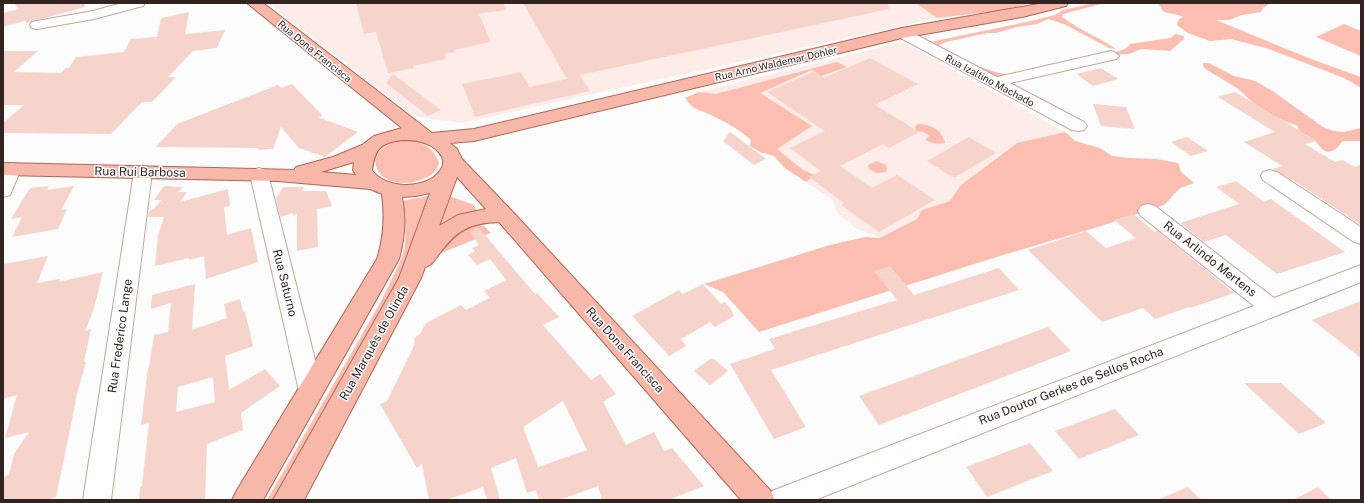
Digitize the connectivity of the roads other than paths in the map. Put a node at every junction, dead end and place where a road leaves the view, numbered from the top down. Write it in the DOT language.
graph roads {
  1 [pos="138,3"];
  2 [pos="254,3"];
  3 [pos="1061,3"];
  4 [pos="37,25"];
  5 [pos="902,33"];
  6 [pos="1111,56"];
  7 [pos="995,82"];
  8 [pos="376,100"];
  9 [pos="1078,126"];
  10 [pos="492,131"];
  11 [pos="428,137"];
  12 [pos="371,146"];
  13 [pos="450,165"];
  14 [pos="7,169"];
  15 [pos="143,172"];
  16 [pos="268,175"];
  17 [pos="1270,176"];
  18 [pos="381,186"];
  19 [pos="3,191"];
  20 [pos="497,207"];
  21 [pos="1148,211"];
  22 [pos="1361,237"];
  23 [pos="1361,273"];
  24 [pos="410,278"];
  25 [pos="1272,308"];
  26 [pos="312,391"];
  27 [pos="97,500"];
  28 [pos="247,500"];
  29 [pos="288,500"];
  30 [pos="760,500"];
  31 [pos="782,500"];
  1 -- 4 [label="street"];
  2 -- 8 [label="main road, Rua Dona Francisca"];
  3 -- 5 [label="main road, Rua Arno Waldemar Döhler"];
  5 -- 7 [label="street, Rua Izaltino Machado"];
  5 -- 10 [label="main road, Rua Arno Waldemar Döhler"];
  6 -- 7 [label="street"];
  7 -- 9 [label="street, Rua Izaltino Machado"];
  8 -- 11 [label="main road, Rua Dona Francisca"];
  8 -- 12 [label="main road"];
  10 -- 11 [label="main road, Rua Arno Waldemar Döhler"];
  10 -- 13 [label="main road, Rua Arno Waldemar Döhler"];
  11 -- 12 [label="main road"];
  11 -- 13 [label="main road"];
  12 -- 16 [label="main road, Rua Rui Barbosa"];
  12 -- 18 [label="main road"];
  13 -- 18 [label="main road"];
  13 -- 20 [label="main road, Rua Dona Francisca"];
  13 -- 24 [label="main road, Rua Marquês de Olinda"];
  14 -- 15 [label="main road, Rua Rui Barbosa"];
  14 -- 19 [label="street"];
  15 -- 16 [label="main road, Rua Rui Barbosa"];
  15 -- 27 [label="street, Rua Frederico Lange"];
  16 -- 18 [label="main road, Rua Rui Barbosa"];
  16 -- 26 [label="street, Rua Saturno"];
  17 -- 22 [label="street"];
  18 -- 26 [label="main road"];
  20 -- 24 [label="main road"];
  20 -- 30 [label="main road, Rua Dona Francisca"];
  21 -- 25 [label="street, Rua Arlindo Mertens"];
  23 -- 25 [label="street, Rua Doutor Gerkes de Sellos Rocha"];
  24 -- 29 [label="main road, Rua Marquês de Olinda"];
  25 -- 31 [label="street, Rua Doutor Gerkes de Sellos Rocha"];
  26 -- 28 [label="main road"];
}
